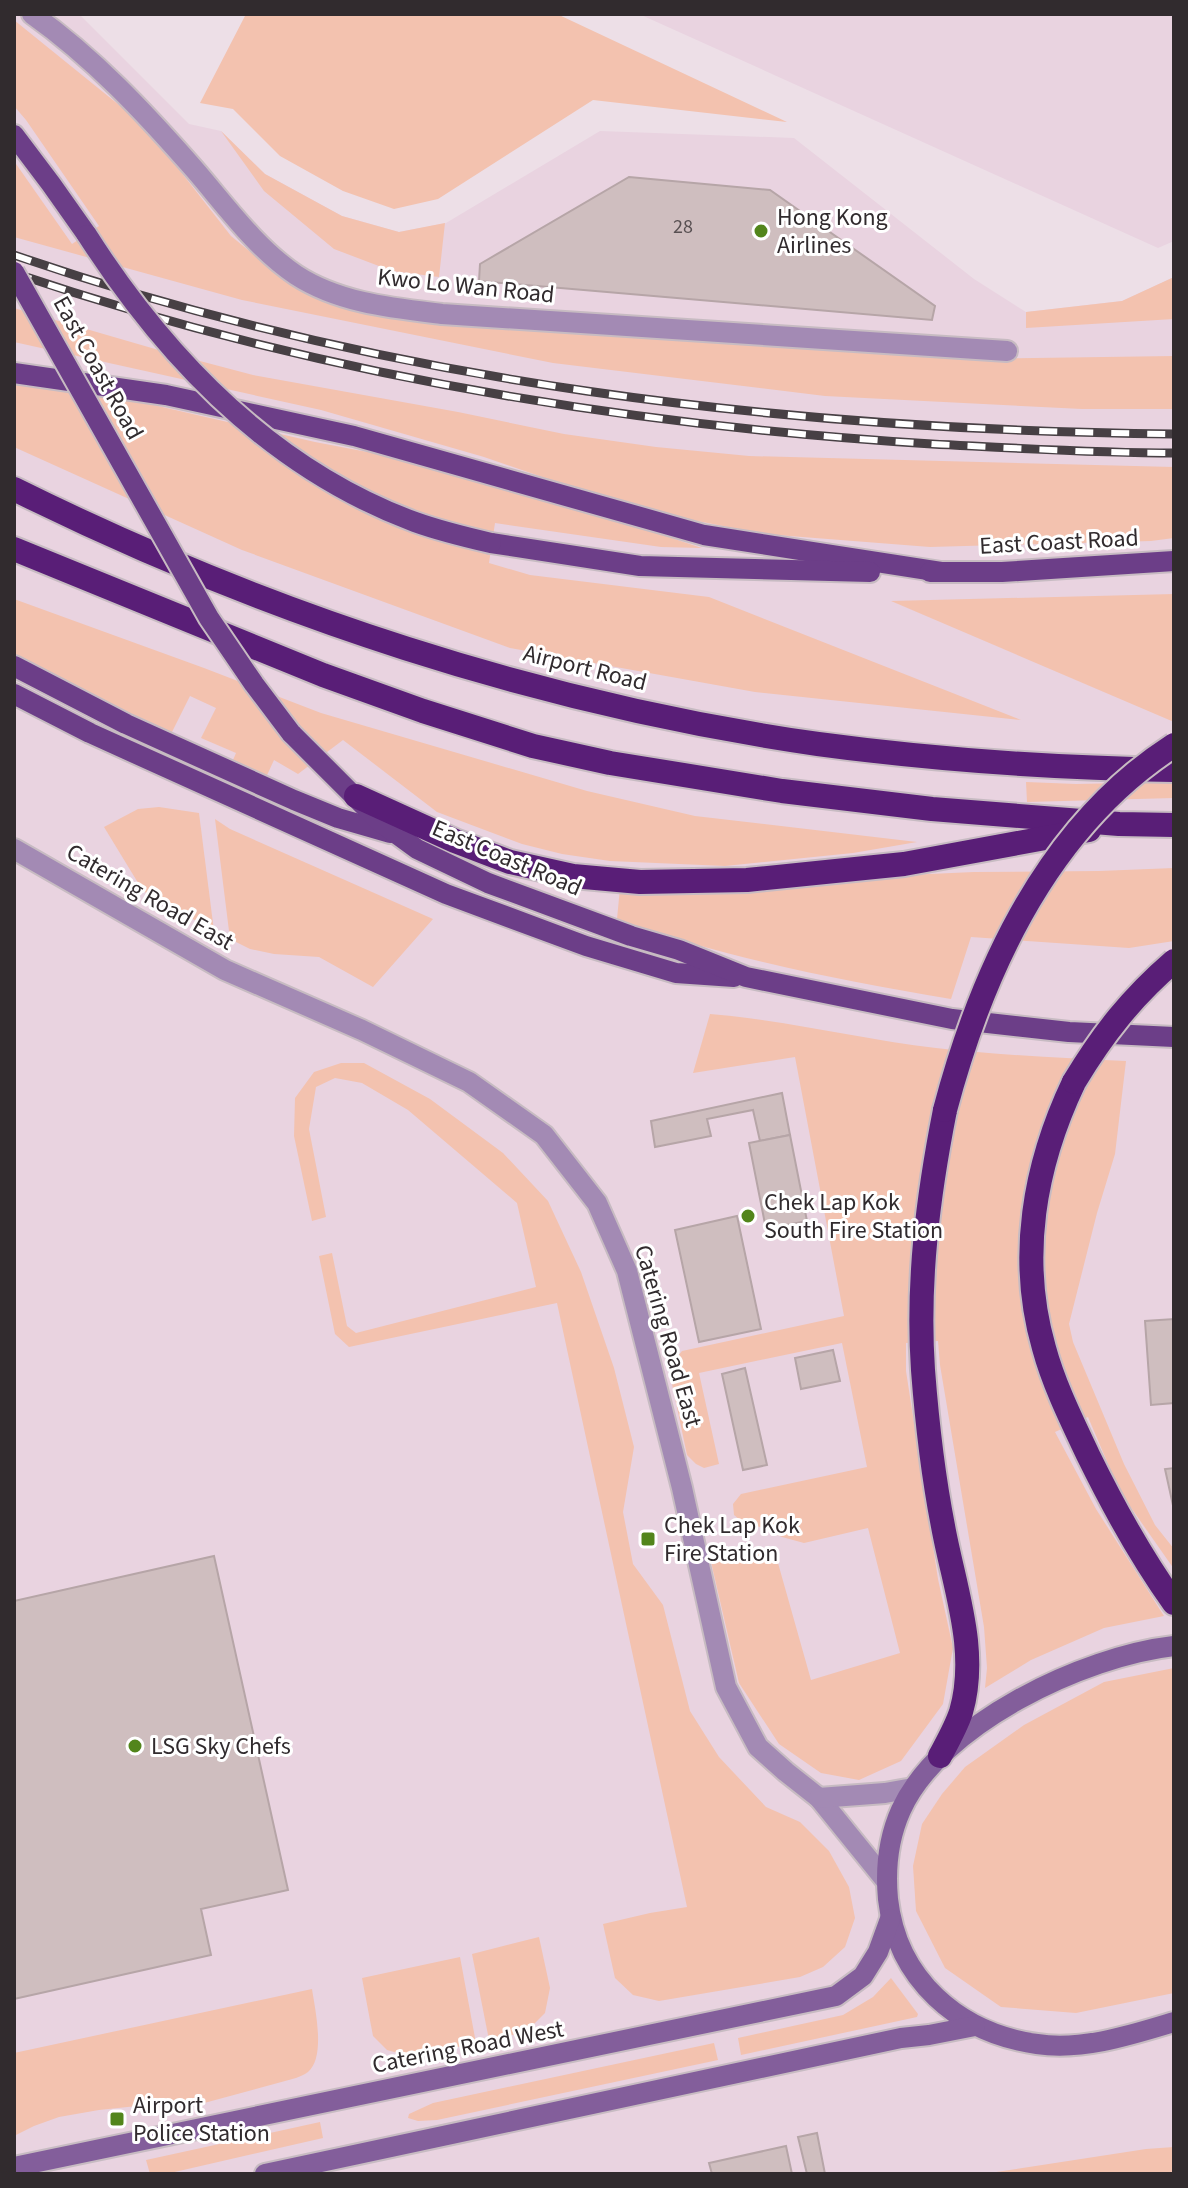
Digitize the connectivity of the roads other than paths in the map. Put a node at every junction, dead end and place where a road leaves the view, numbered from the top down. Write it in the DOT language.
graph roads {
  1 [pos="32,14"];
  2 [pos="14,135"];
  3 [pos="14,272"];
  4 [pos="1007,351"];
  5 [pos="14,373"];
  6 [pos="14,489"];
  7 [pos="14,549"];
  8 [pos="1174,561"];
  9 [pos="941,572"];
  10 [pos="14,666"];
  11 [pos="14,694"];
  12 [pos="1174,745"];
  13 [pos="1174,770"];
  14 [pos="356,796"];
  15 [pos="1119,824"];
  16 [pos="1174,825"];
  17 [pos="393,833"];
  18 [pos="14,849"];
  19 [pos="1174,961"];
  20 [pos="746,977"];
  21 [pos="1174,1037"];
  22 [pos="1174,1603"];
  23 [pos="1174,1646"];
  24 [pos="940,1756"];
  25 [pos="913,1788"];
  26 [pos="819,1798"];
  27 [pos="887,1882"];
  28 [pos="890,1919"];
  29 [pos="1174,2022"];
  30 [pos="975,2026"];
  31 [pos="14,2167"];
  32 [pos="265,2174"];
  1 -- 4 [label="street, Kwo Lo Wan Road"];
  2 -- 9 [label="main road, East Coast Road, bridge"];
  3 -- 14 [label="main road, East Coast Road, bridge"];
  5 -- 9 [label="main road"];
  6 -- 13 [label="highway, Airport Road"];
  7 -- 15 [label="highway"];
  8 -- 9 [label="main road, East Coast Road"];
  10 -- 17 [label="main road"];
  11 -- 20 [label="main road"];
  12 -- 24 [label="highway, bridge"];
  14 -- 15 [label="highway"];
  14 -- 17 [label="main road, East Coast Road"];
  15 -- 16 [label="highway"];
  17 -- 20 [label="main road, East Coast Road"];
  18 -- 26 [label="street, Catering Road East"];
  19 -- 22 [label="highway, bridge"];
  20 -- 21 [label="main road, East Coast Road"];
  23 -- 24 [label="street"];
  24 -- 25 [label="street"];
  25 -- 26 [label="street"];
  25 -- 27 [label="street"];
  26 -- 27 [label="street, Catering Road East"];
  27 -- 28 [label="street"];
  28 -- 30 [label="street"];
  28 -- 31 [label="street, Catering Road West"];
  29 -- 30 [label="street"];
  30 -- 32 [label="street"];
}
